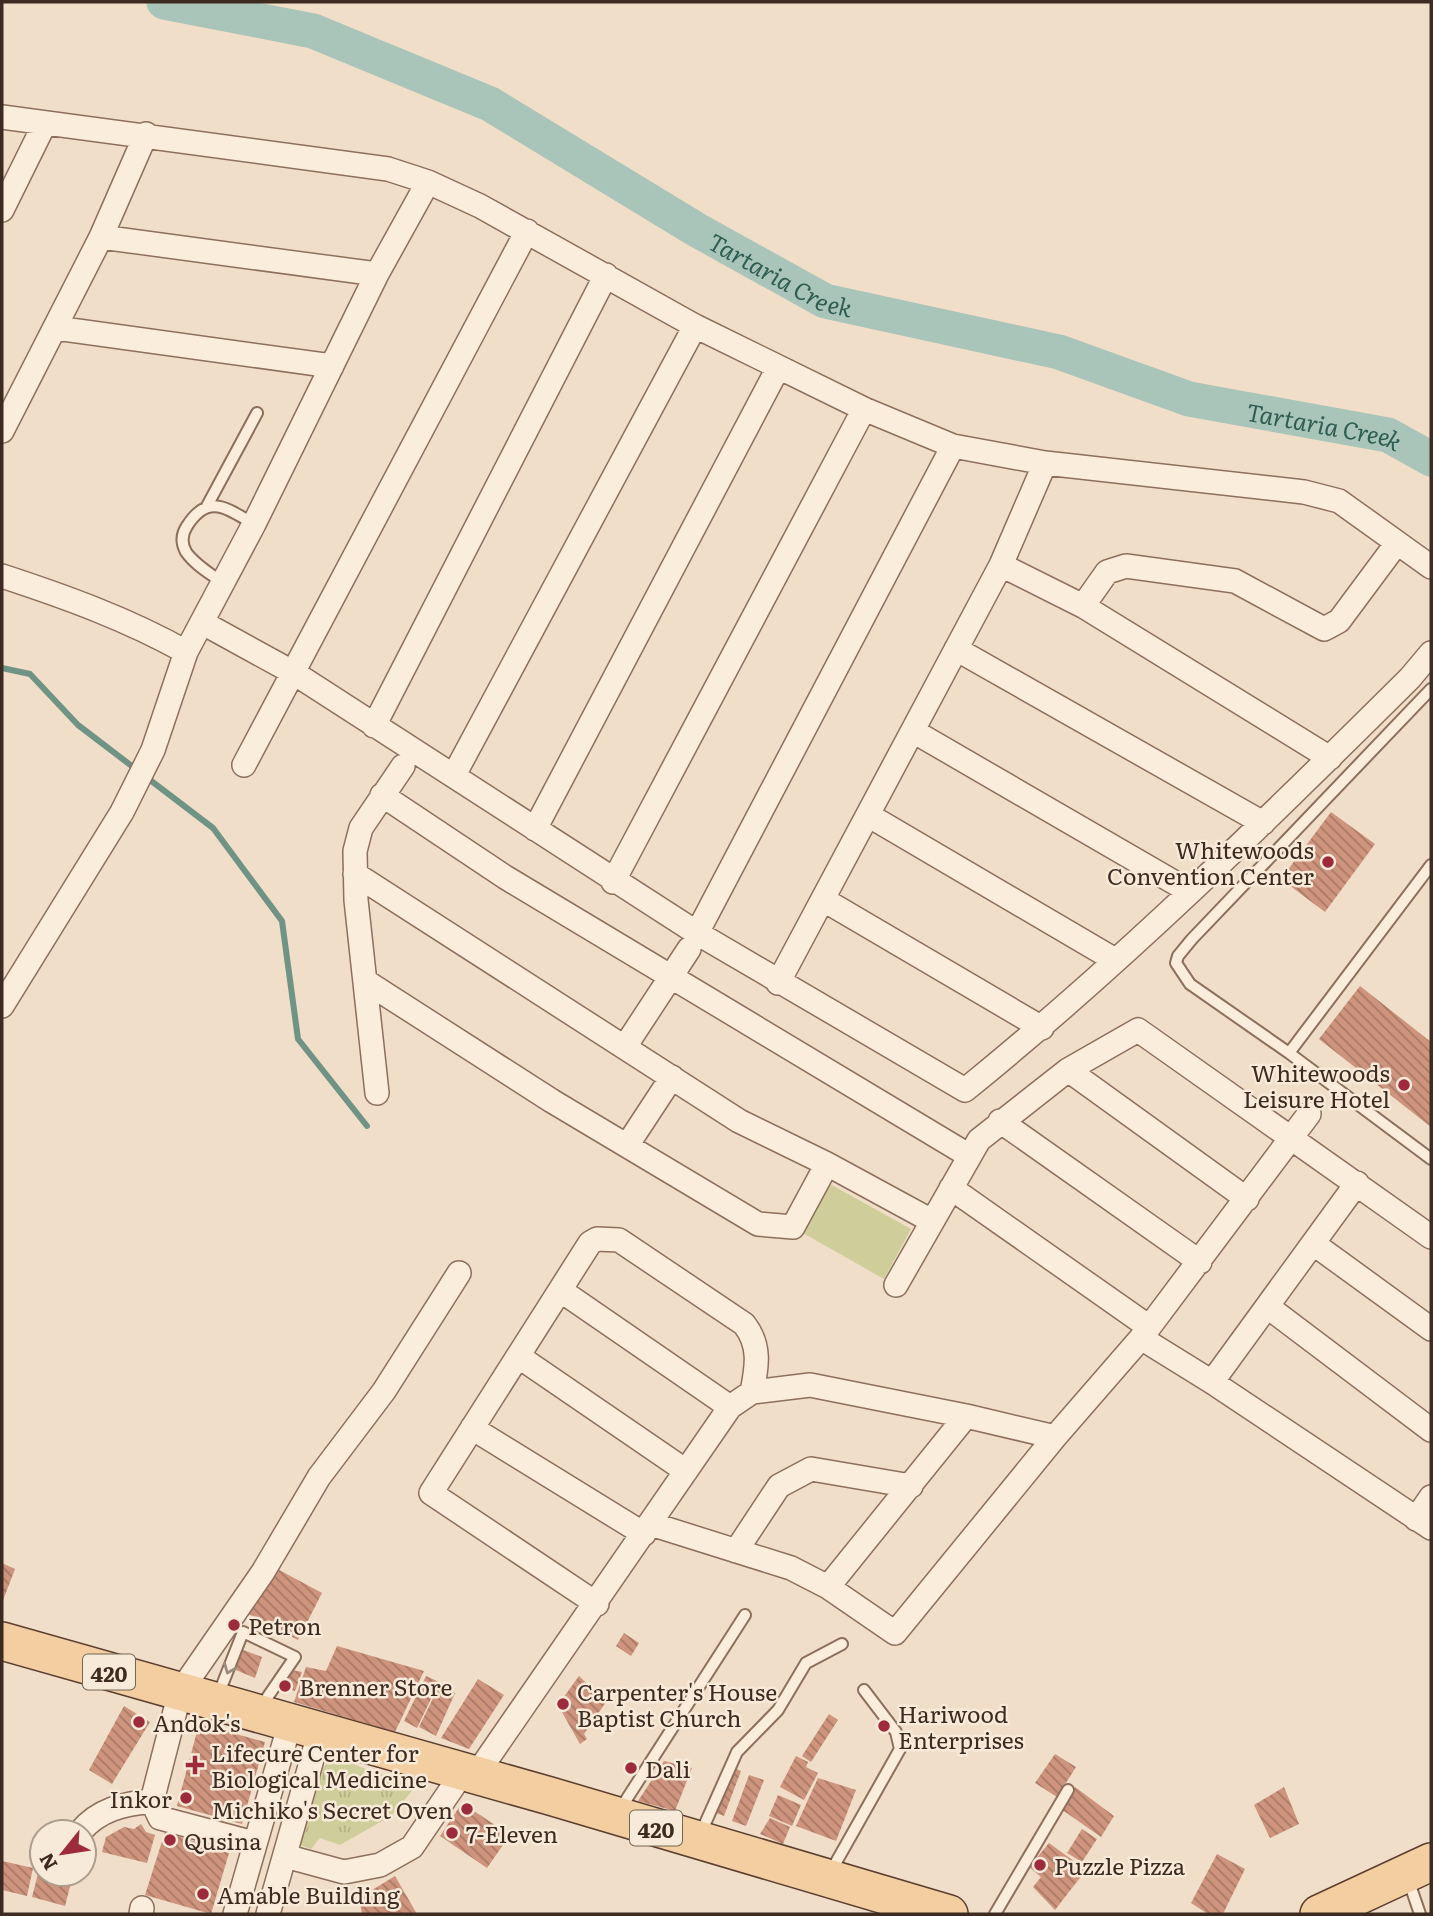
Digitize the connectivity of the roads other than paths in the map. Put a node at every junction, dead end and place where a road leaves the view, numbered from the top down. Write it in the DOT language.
graph roads {
  1 [pos="2,117"];
  2 [pos="44,125"];
  3 [pos="146,134"];
  4 [pos="428,182"];
  5 [pos="2,210"];
  6 [pos="527,231"];
  7 [pos="101,237"];
  8 [pos="377,274"];
  9 [pos="606,275"];
  10 [pos="695,327"];
  11 [pos="56,328"];
  12 [pos="332,366"];
  13 [pos="778,368"];
  14 [pos="864,410"];
  15 [pos="257,413"];
  16 [pos="2,431"];
  17 [pos="953,446"];
  18 [pos="1045,463"];
  19 [pos="207,506"];
  20 [pos="254,524"];
  21 [pos="1397,543"];
  22 [pos="1001,565"];
  23 [pos="1431,567"];
  24 [pos="2,576"];
  25 [pos="223,583"];
  26 [pos="1083,606"];
  27 [pos="203,623"];
  28 [pos="956,649"];
  29 [pos="187,652"];
  30 [pos="1431,653"];
  31 [pos="294,673"];
  32 [pos="1431,689"];
  33 [pos="374,726"];
  34 [pos="913,731"];
  35 [pos="1330,758"];
  36 [pos="244,765"];
  37 [pos="403,766"];
  38 [pos="454,775"];
  39 [pos="382,795"];
  40 [pos="868,816"];
  41 [pos="1263,823"];
  42 [pos="535,829"];
  43 [pos="1431,865"];
  44 [pos="355,874"];
  45 [pos="613,882"];
  46 [pos="1189,891"];
  47 [pos="824,900"];
  48 [pos="693,941"];
  49 [pos="1115,960"];
  50 [pos="670,978"];
  51 [pos="365,981"];
  52 [pos="778,983"];
  53 [pos="2,1006"];
  54 [pos="1042,1028"];
  55 [pos="625,1045"];
  56 [pos="1289,1053"];
  57 [pos="1068,1070"];
  58 [pos="671,1077"];
  59 [pos="377,1093"];
  60 [pos="1309,1114"];
  61 [pos="1000,1121"];
  62 [pos="1291,1138"];
  63 [pos="628,1144"];
  64 [pos="968,1155"];
  65 [pos="1431,1159"];
  66 [pos="827,1164"];
  67 [pos="1357,1183"];
  68 [pos="951,1188"];
  69 [pos="1247,1199"];
  70 [pos="930,1220"];
  71 [pos="1431,1237"];
  72 [pos="1314,1244"];
  73 [pos="1200,1262"];
  74 [pos="459,1273"];
  75 [pos="896,1285"];
  76 [pos="560,1290"];
  77 [pos="1268,1307"];
  78 [pos="1431,1329"];
  79 [pos="1145,1333"];
  80 [pos="518,1356"];
  81 [pos="1212,1381"];
  82 [pos="752,1392"];
  83 [pos="730,1408"];
  84 [pos="966,1416"];
  85 [pos="472,1428"];
  86 [pos="1431,1430"];
  87 [pos="1055,1437"];
  88 [pos="686,1471"];
  89 [pos="911,1486"];
  90 [pos="1431,1497"];
  91 [pos="1424,1523"];
  92 [pos="647,1529"];
  93 [pos="736,1551"];
  94 [pos="828,1587"];
  95 [pos="597,1604"];
  96 [pos="745,1615"];
  97 [pos="2,1641"];
  98 [pos="842,1644"];
  99 [pos="864,1690"];
  100 [pos="180,1692"];
  101 [pos="215,1703"];
  102 [pos="289,1722"];
  103 [pos="469,1773"];
  104 [pos="1068,1790"];
  105 [pos="152,1801"];
  106 [pos="616,1816"];
  107 [pos="92,1818"];
  108 [pos="698,1840"];
  109 [pos="254,1843"];
  110 [pos="285,1856"];
  111 [pos="1419,1868"];
  112 [pos="827,1878"];
  113 [pos="236,1907"];
  114 [pos="269,1912"];
  115 [pos="949,1914"];
  116 [pos="995,1914"];
  117 [pos="1319,1914"];
  118 [pos="1420,1914"];
  1 -- 2 [label="street"];
  2 -- 3 [label="street"];
  2 -- 5 [label="street"];
  3 -- 4 [label="street"];
  3 -- 7 [label="street"];
  4 -- 6 [label="street"];
  4 -- 8 [label="street"];
  6 -- 9 [label="street"];
  6 -- 31 [label="street"];
  7 -- 8 [label="street"];
  7 -- 11 [label="street"];
  8 -- 12 [label="street"];
  9 -- 10 [label="street"];
  9 -- 33 [label="street"];
  10 -- 13 [label="street"];
  10 -- 38 [label="street"];
  11 -- 12 [label="street"];
  11 -- 16 [label="street"];
  12 -- 20 [label="street"];
  13 -- 14 [label="street"];
  13 -- 42 [label="street"];
  14 -- 17 [label="street"];
  14 -- 45 [label="street"];
  15 -- 19 [label="lane"];
  17 -- 18 [label="street"];
  17 -- 48 [label="street"];
  18 -- 21 [label="street"];
  18 -- 22 [label="street"];
  19 -- 20 [label="lane"];
  19 -- 25 [label="lane"];
  20 -- 25 [label="street"];
  21 -- 23 [label="street"];
  21 -- 26 [label="street"];
  22 -- 26 [label="street"];
  22 -- 28 [label="street"];
  24 -- 29 [label="street"];
  25 -- 27 [label="street"];
  26 -- 35 [label="street"];
  27 -- 29 [label="street"];
  27 -- 31 [label="street"];
  28 -- 34 [label="street"];
  28 -- 41 [label="street"];
  29 -- 53 [label="street"];
  30 -- 35 [label="street"];
  31 -- 33 [label="street"];
  31 -- 36 [label="street"];
  32 -- 56 [label="lane"];
  33 -- 38 [label="street"];
  34 -- 40 [label="street"];
  34 -- 46 [label="street"];
  35 -- 41 [label="street"];
  37 -- 39 [label="street"];
  38 -- 42 [label="street"];
  39 -- 44 [label="street"];
  39 -- 50 [label="street"];
  40 -- 47 [label="street"];
  40 -- 49 [label="street"];
  41 -- 46 [label="street"];
  42 -- 45 [label="street"];
  43 -- 56 [label="lane"];
  44 -- 51 [label="street"];
  44 -- 55 [label="street"];
  45 -- 48 [label="street"];
  46 -- 49 [label="street"];
  47 -- 52 [label="street"];
  47 -- 54 [label="street"];
  48 -- 50 [label="street"];
  48 -- 52 [label="street"];
  49 -- 54 [label="street"];
  50 -- 55 [label="street"];
  50 -- 64 [label="street"];
  51 -- 59 [label="street"];
  51 -- 63 [label="street"];
  52 -- 54 [label="street"];
  55 -- 58 [label="street"];
  56 -- 65 [label="lane"];
  57 -- 61 [label="street"];
  57 -- 62 [label="street"];
  57 -- 69 [label="street"];
  58 -- 63 [label="street"];
  58 -- 66 [label="street"];
  60 -- 62 [label="street"];
  61 -- 64 [label="street"];
  61 -- 73 [label="street"];
  62 -- 67 [label="street"];
  62 -- 69 [label="street"];
  63 -- 66 [label="street"];
  64 -- 68 [label="street"];
  66 -- 70 [label="street"];
  67 -- 71 [label="street"];
  67 -- 72 [label="street"];
  68 -- 70 [label="street"];
  68 -- 79 [label="street"];
  69 -- 73 [label="street"];
  70 -- 75 [label="street"];
  72 -- 77 [label="street"];
  72 -- 78 [label="street"];
  73 -- 79 [label="street"];
  74 -- 100 [label="street"];
  76 -- 80 [label="street"];
  76 -- 82 [label="street"];
  76 -- 83 [label="street"];
  77 -- 81 [label="street"];
  77 -- 86 [label="street"];
  79 -- 81 [label="street"];
  79 -- 87 [label="street"];
  80 -- 85 [label="street"];
  80 -- 88 [label="street"];
  81 -- 91 [label="street"];
  82 -- 83 [label="street"];
  82 -- 84 [label="street"];
  83 -- 88 [label="street"];
  84 -- 87 [label="street"];
  84 -- 89 [label="street"];
  85 -- 92 [label="street"];
  85 -- 95 [label="street"];
  87 -- 94 [label="street"];
  88 -- 92 [label="street"];
  89 -- 93 [label="street"];
  89 -- 94 [label="street"];
  90 -- 91 [label="street"];
  92 -- 93 [label="street"];
  92 -- 95 [label="street"];
  93 -- 94 [label="street"];
  95 -- 103 [label="street"];
  96 -- 106 [label="lane"];
  97 -- 100 [label="main road, 420"];
  98 -- 108 [label="lane"];
  99 -- 112 [label="lane"];
  100 -- 101 [label="main road, 420"];
  100 -- 105 [label="street"];
  101 -- 102 [label="main road, 420"];
  102 -- 101 [label="lane, one-way"];
  102 -- 103 [label="main road, 420"];
  102 -- 109 [label="street"];
  102 -- 110 [label="street"];
  103 -- 106 [label="main road, 420"];
  103 -- 110 [label="street"];
  104 -- 116 [label="lane"];
  105 -- 107 [label="street"];
  105 -- 109 [label="street"];
  106 -- 108 [label="main road, 420"];
  108 -- 112 [label="main road, 420"];
  109 -- 113 [label="street"];
  110 -- 114 [label="street"];
  111 -- 117 [label="main road"];
  111 -- 118 [label="lane"];
  112 -- 115 [label="main road, 420"];
  113 -- 114 [label="street"];
}
